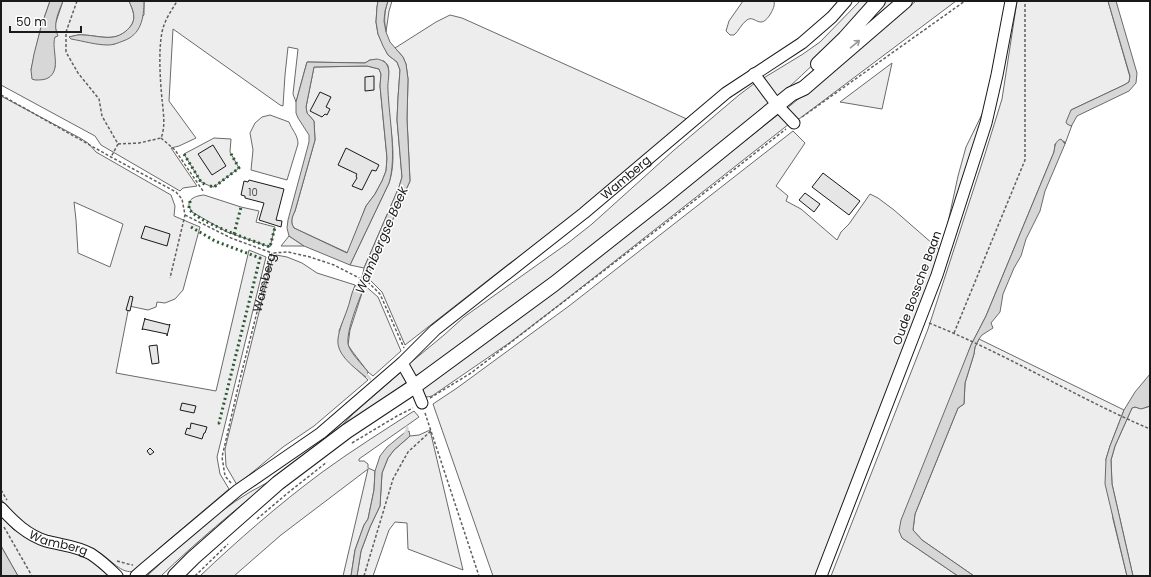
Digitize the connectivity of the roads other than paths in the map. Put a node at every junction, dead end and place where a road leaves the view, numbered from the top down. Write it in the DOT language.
graph roads {
  1 [pos="846,1"];
  2 [pos="878,1"];
  3 [pos="905,1"];
  4 [pos="1011,1"];
  5 [pos="754,74"];
  6 [pos="791,94"];
  7 [pos="777,105"];
  8 [pos="794,123"];
  9 [pos="405,360"];
  10 [pos="415,386"];
  11 [pos="422,404"];
  12 [pos="1,508"];
  13 [pos="117,576"];
  14 [pos="136,576"];
  15 [pos="175,576"];
  16 [pos="821,576"];
  1 -- 5 [label="street, Wamberg"];
  2 -- 6 [label="main road"];
  6 -- 3 [label="main road, one-way"];
  4 -- 16 [label="street, Oude Bossche Baan"];
  5 -- 7 [label="street"];
  5 -- 9 [label="street, Wamberg"];
  6 -- 7 [label="main road"];
  7 -- 8 [label="street"];
  7 -- 10 [label="main road"];
  9 -- 10 [label="street"];
  9 -- 14 [label="street, Wamberg"];
  10 -- 11 [label="street"];
  10 -- 15 [label="main road"];
  12 -- 13 [label="street, Wamberg"];
}
